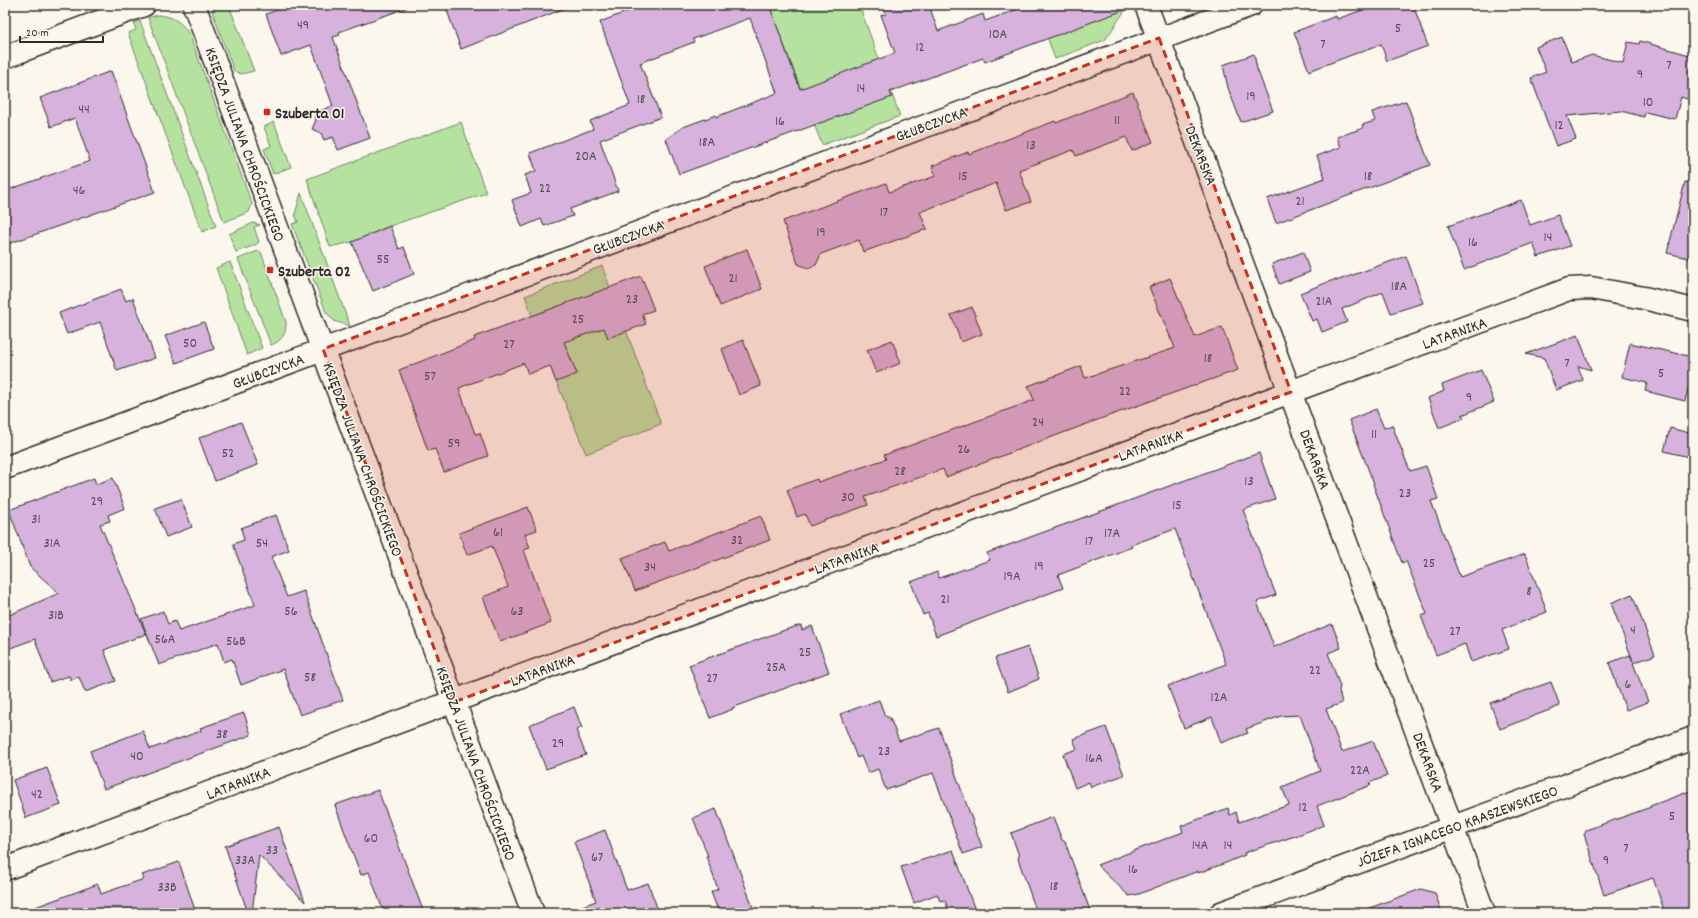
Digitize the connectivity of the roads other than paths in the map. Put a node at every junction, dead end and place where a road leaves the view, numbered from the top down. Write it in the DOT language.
graph roads {
  1 [pos="144,5"];
  2 [pos="194,5"];
  3 [pos="1146,5"];
  4 [pos="1251,5"];
  5 [pos="1159,38"];
  6 [pos="5,56"];
  7 [pos="1693,310"];
  8 [pos="323,349"];
  9 [pos="1291,392"];
  10 [pos="5,468"];
  11 [pos="454,702"];
  12 [pos="1693,738"];
  13 [pos="1453,827"];
  14 [pos="5,870"];
  15 [pos="533,913"];
  16 [pos="1221,913"];
  17 [pos="1484,913"];
  1 -- 6 [label="street"];
  2 -- 8 [label="street, KSIĘDZA JULIANA CHROŚCICKIEGO"];
  3 -- 5 [label="street, DEKARSKA"];
  4 -- 5 [label="street, GŁUBCZYCKA"];
  5 -- 8 [label="street, GŁUBCZYCKA"];
  5 -- 9 [label="street, DEKARSKA"];
  7 -- 9 [label="street, LATARNIKA"];
  8 -- 10 [label="street, GŁUBCZYCKA"];
  8 -- 11 [label="street, KSIĘDZA JULIANA CHROŚCICKIEGO"];
  9 -- 11 [label="street, LATARNIKA"];
  9 -- 13 [label="street, DEKARSKA"];
  11 -- 14 [label="street, LATARNIKA"];
  11 -- 15 [label="street, KSIĘDZA JULIANA CHROŚCICKIEGO"];
  12 -- 13 [label="street, JÓZEFA IGNACEGO KRASZEWSKIEGO"];
  13 -- 16 [label="street, JÓZEFA IGNACEGO KRASZEWSKIEGO"];
  13 -- 17 [label="street, DEKARSKA"];
}
